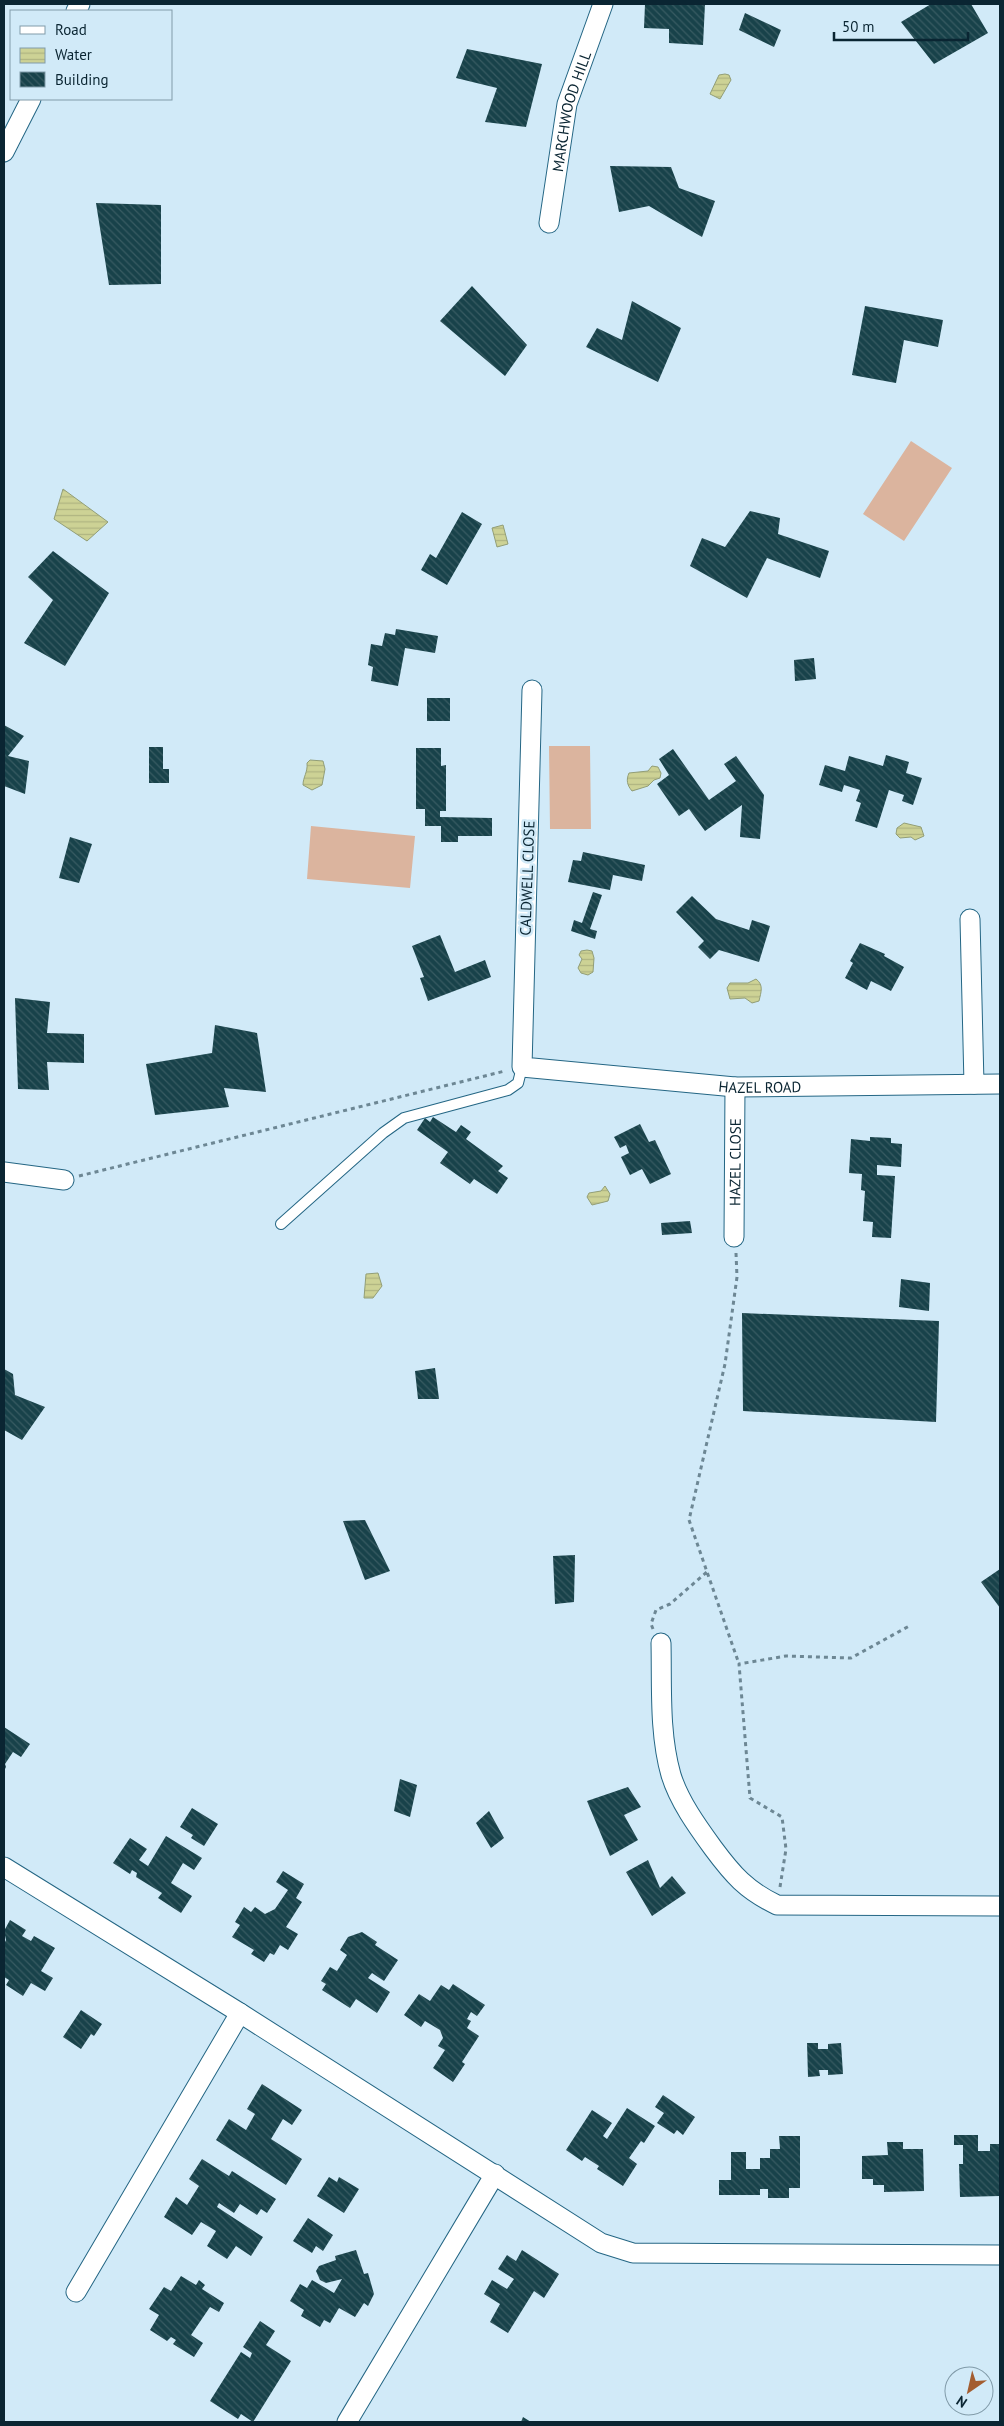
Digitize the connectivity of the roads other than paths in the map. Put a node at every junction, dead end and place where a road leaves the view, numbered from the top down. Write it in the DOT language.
graph roads {
  1 [pos="603,4"];
  2 [pos="30,100"];
  3 [pos="4,152"];
  4 [pos="549,223"];
  5 [pos="532,690"];
  6 [pos="970,919"];
  7 [pos="522,1067"];
  8 [pos="974,1084"];
  9 [pos="1000,1084"];
  10 [pos="735,1086"];
  11 [pos="4,1172"];
  12 [pos="64,1180"];
  13 [pos="281,1224"];
  14 [pos="734,1236"];
  15 [pos="661,1643"];
  16 [pos="4,1867"];
  17 [pos="1000,1906"];
  18 [pos="240,2013"];
  19 [pos="495,2174"];
  20 [pos="1000,2255"];
  21 [pos="76,2292"];
  22 [pos="347,2422"];
  1 -- 4 [label="street, MARCHWOOD HILL"];
  2 -- 3 [label="street"];
  5 -- 7 [label="street, CALDWELL CLOSE"];
  6 -- 8 [label="street"];
  7 -- 10 [label="street, HAZEL ROAD"];
  7 -- 13 [label="lane"];
  8 -- 9 [label="street, HAZEL ROAD"];
  8 -- 10 [label="street, HAZEL ROAD"];
  10 -- 14 [label="street, HAZEL CLOSE"];
  11 -- 12 [label="street"];
  15 -- 17 [label="street"];
  16 -- 18 [label="street"];
  18 -- 19 [label="street"];
  18 -- 21 [label="street"];
  19 -- 20 [label="street"];
  19 -- 22 [label="street"];
}
